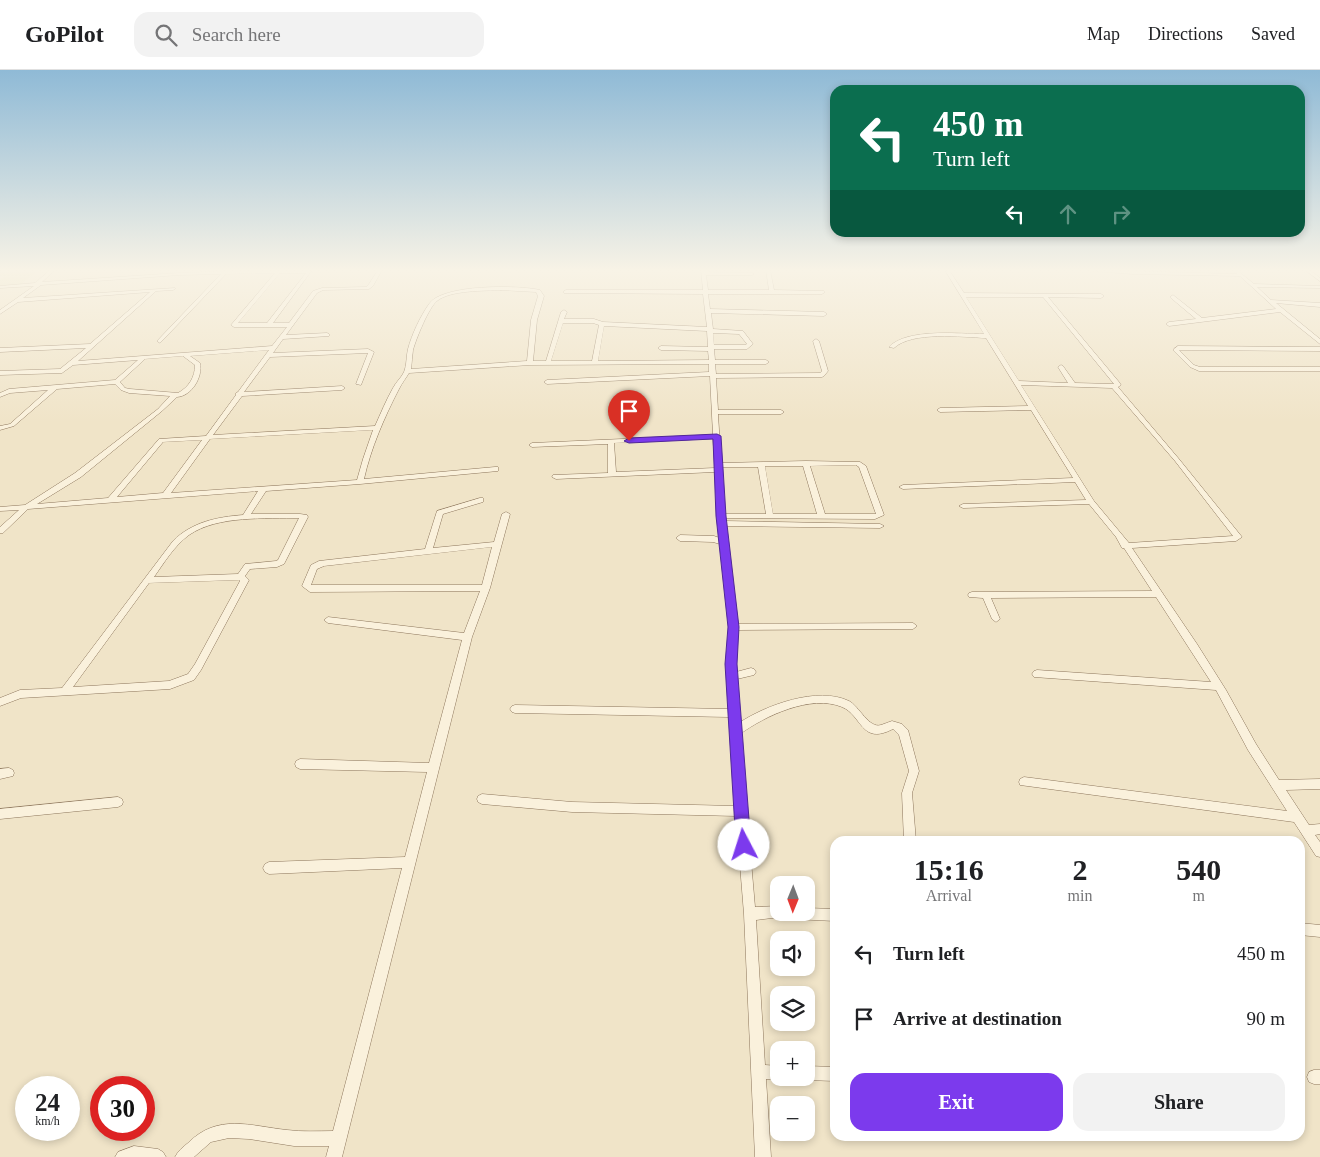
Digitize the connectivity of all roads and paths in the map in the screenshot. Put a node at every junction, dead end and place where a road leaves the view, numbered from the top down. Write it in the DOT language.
graph roads {
  1 [pos="120,321"];
  2 [pos="179,321"];
  3 [pos="237,321"];
  4 [pos="272,321"];
  5 [pos="293,321"];
  6 [pos="424,321"];
  7 [pos="534,321"];
  8 [pos="562,321"];
  9 [pos="709,321"];
  10 [pos="977,321"];
  11 [pos="1065,321"];
  12 [pos="1195,321"];
  13 [pos="1294,321"];
  14 [pos="602,324"];
  15 [pos="1169,324"];
  16 [pos="269,325"];
  17 [pos="290,325"];
  18 [pos="710,330"];
  19 [pos="327,334"];
  20 [pos="986,336"];
  21 [pos="282,337"];
  22 [pos="160,341"];
  23 [pos="816,341"];
  24 [pos="1320,341"];
  25 [pos="92,346"];
  26 [pos="892,347"];
  27 [pos="273,348"];
  28 [pos="661,348"];
  29 [pos="711,348"];
  30 [pos="1320,349"];
  31 [pos="0,350"];
  32 [pos="269,355"];
  33 [pos="186,356"];
  34 [pos="142,359"];
  35 [pos="595,362"];
  36 [pos="712,362"];
  37 [pos="766,362"];
  38 [pos="72,363"];
  39 [pos="530,363"];
  40 [pos="548,363"];
  41 [pos="1062,367"];
  42 [pos="1320,370"];
  43 [pos="407,371"];
  44 [pos="0,373"];
  45 [pos="712,375"];
  46 [pos="117,382"];
  47 [pos="547,382"];
  48 [pos="359,384"];
  49 [pos="1016,384"];
  50 [pos="1073,385"];
  51 [pos="55,386"];
  52 [pos="1114,386"];
  53 [pos="342,388"];
  54 [pos="238,394"];
  55 [pos="0,395"];
  56 [pos="174,396"];
  57 [pos="1032,408"];
  58 [pos="940,410"];
  59 [pos="716,412"];
  60 [pos="781,412"];
  61 [pos="0,428"];
  62 [pos="378,428"];
  63 [pos="717,436"];
  64 [pos="207,438"];
  65 [pos="611,442"];
  66 [pos="532,445"];
  67 [pos="761,464"];
  68 [pos="806,464"];
  69 [pos="719,467"];
  70 [pos="495,469"];
  71 [pos="612,473"];
  72 [pos="556,477"];
  73 [pos="1077,480"];
  74 [pos="360,482"];
  75 [pos="903,487"];
  76 [pos="263,489"];
  77 [pos="165,495"];
  78 [pos="111,499"];
  79 [pos="480,500"];
  80 [pos="1091,502"];
  81 [pos="963,506"];
  82 [pos="26,507"];
  83 [pos="0,509"];
  84 [pos="506,514"];
  85 [pos="770,516"];
  86 [pos="822,517"];
  87 [pos="245,518"];
  88 [pos="722,520"];
  89 [pos="880,526"];
  90 [pos="0,531"];
  91 [pos="680,538"];
  92 [pos="724,542"];
  93 [pos="496,544"];
  94 [pos="1126,546"];
  95 [pos="428,552"];
  96 [pos="240,577"];
  97 [pos="147,580"];
  98 [pos="486,588"];
  99 [pos="1157,594"];
  100 [pos="972,595"];
  101 [pos="986,595"];
  102 [pos="996,619"];
  103 [pos="328,620"];
  104 [pos="913,626"];
  105 [pos="734,627"];
  106 [pos="467,638"];
  107 [pos="751,672"];
  108 [pos="1038,674"];
  109 [pos="732,677"];
  110 [pos="1218,686"];
  111 [pos="65,691"];
  112 [pos="0,702"];
  113 [pos="515,709"];
  114 [pos="734,713"];
  115 [pos="735,732"];
  116 [pos="300,764"];
  117 [pos="434,768"];
  118 [pos="1024,782"];
  119 [pos="1320,784"];
  120 [pos="1276,786"];
  121 [pos="482,799"];
  122 [pos="118,802"];
  123 [pos="740,811"];
  124 [pos="0,814"];
  125 [pos="1297,817"];
  126 [pos="1320,829"];
  127 [pos="1305,830"];
  128 [pos="910,836"];
  129 [pos="1320,852"];
  130 [pos="410,862"];
  131 [pos="270,868"];
  132 [pos="750,914"];
  133 [pos="830,915"];
  134 [pos="1305,929"];
  135 [pos="1320,931"];
  136 [pos="758,1072"];
  137 [pos="770,1073"];
  138 [pos="815,1073"];
  139 [pos="830,1074"];
  140 [pos="339,1138"];
  141 [pos="123,1157"];
  142 [pos="158,1157"];
  143 [pos="183,1157"];
  144 [pos="334,1157"];
  145 [pos="763,1157"];
  1 -- 25 [label="street"];
  2 -- 22 [label="street"];
  3 -- 16 [label="street"];
  4 -- 16 [label="street"];
  5 -- 17 [label="street"];
  6 -- 43 [label="street"];
  7 -- 39 [label="street"];
  8 -- 14 [label="street"];
  8 -- 40 [label="street"];
  9 -- 18 [label="street"];
  10 -- 20 [label="street"];
  11 -- 52 [label="street"];
  12 -- 15 [label="street"];
  13 -- 24 [label="street"];
  14 -- 18 [label="street"];
  14 -- 35 [label="street"];
  16 -- 17 [label="street"];
  17 -- 21 [label="street"];
  18 -- 29 [label="street"];
  18 -- 29 [label="street"];
  19 -- 21 [label="street"];
  20 -- 26 [label="street"];
  20 -- 49 [label="street"];
  21 -- 27 [label="street"];
  23 -- 45 [label="street"];
  25 -- 31 [label="street"];
  25 -- 38 [label="street"];
  27 -- 32 [label="street"];
  27 -- 33 [label="street"];
  28 -- 29 [label="street"];
  29 -- 36 [label="street"];
  30 -- 42 [label="street"];
  32 -- 48 [label="street"];
  32 -- 54 [label="street"];
  33 -- 34 [label="street"];
  33 -- 56 [label="street"];
  34 -- 38 [label="street"];
  34 -- 46 [label="street"];
  35 -- 36 [label="street"];
  35 -- 40 [label="street"];
  36 -- 37 [label="street"];
  36 -- 45 [label="street"];
  38 -- 44 [label="street"];
  39 -- 40 [label="street"];
  39 -- 43 [label="street"];
  41 -- 50 [label="street"];
  43 -- 62 [label="street"];
  45 -- 47 [label="street"];
  45 -- 59 [label="street"];
  46 -- 51 [label="street"];
  46 -- 56 [label="street"];
  49 -- 50 [label="street"];
  49 -- 57 [label="street"];
  50 -- 52 [label="street"];
  51 -- 55 [label="street"];
  51 -- 61 [label="street"];
  52 -- 94 [label="street"];
  53 -- 54 [label="street"];
  54 -- 64 [label="street"];
  56 -- 82 [label="street"];
  57 -- 58 [label="street"];
  57 -- 73 [label="street"];
  59 -- 60 [label="street"];
  59 -- 63 [label="street"];
  62 -- 64 [label="street"];
  62 -- 74 [label="street"];
  63 -- 65 [label="street"];
  63 -- 69 [label="street"];
  64 -- 77 [label="street"];
  64 -- 78 [label="street"];
  65 -- 66 [label="street"];
  65 -- 71 [label="street"];
  67 -- 68 [label="street"];
  67 -- 69 [label="street"];
  67 -- 85 [label="street"];
  68 -- 86 [label="street"];
  68 -- 86 [label="street"];
  69 -- 71 [label="street"];
  69 -- 88 [label="street"];
  70 -- 74 [label="street"];
  71 -- 72 [label="street"];
  73 -- 75 [label="street"];
  73 -- 80 [label="street"];
  74 -- 76 [label="street"];
  76 -- 77 [label="street"];
  76 -- 87 [label="street"];
  77 -- 78 [label="street"];
  78 -- 82 [label="street"];
  79 -- 95 [label="street"];
  80 -- 81 [label="street"];
  80 -- 94 [label="street"];
  82 -- 83 [label="street"];
  82 -- 90 [label="street"];
  84 -- 93 [label="street"];
  85 -- 86 [label="street"];
  85 -- 88 [label="street"];
  87 -- 96 [label="street"];
  87 -- 97 [label="street"];
  88 -- 89 [label="street"];
  88 -- 92 [label="street"];
  91 -- 92 [label="street"];
  92 -- 105 [label="street"];
  93 -- 95 [label="street"];
  93 -- 98 [label="street"];
  94 -- 99 [label="street"];
  95 -- 98 [label="street"];
  96 -- 97 [label="street"];
  96 -- 111 [label="street"];
  97 -- 111 [label="street"];
  98 -- 106 [label="street"];
  99 -- 101 [label="street"];
  99 -- 110 [label="street"];
  100 -- 101 [label="street"];
  101 -- 102 [label="street"];
  103 -- 106 [label="street"];
  104 -- 105 [label="street"];
  105 -- 109 [label="street"];
  106 -- 117 [label="street"];
  107 -- 109 [label="street"];
  108 -- 110 [label="street"];
  109 -- 114 [label="street"];
  110 -- 120 [label="street"];
  111 -- 112 [label="street"];
  113 -- 114 [label="street"];
  114 -- 115 [label="street"];
  115 -- 123 [label="street"];
  115 -- 128 [label="street"];
  116 -- 117 [label="street"];
  117 -- 130 [label="street"];
  118 -- 125 [label="street"];
  119 -- 120 [label="street"];
  120 -- 125 [label="street"];
  121 -- 123 [label="street"];
  122 -- 124 [label="street"];
  123 -- 132 [label="street"];
  125 -- 127 [label="street"];
  126 -- 127 [label="street"];
  127 -- 129 [label="street"];
  130 -- 131 [label="street"];
  130 -- 140 [label="street"];
  132 -- 133 [label="street"];
  132 -- 136 [label="street"];
  134 -- 135 [label="street"];
  136 -- 137 [label="street"];
  136 -- 145 [label="street"];
  138 -- 139 [label="street"];
  140 -- 143 [label="street"];
  140 -- 144 [label="street"];
  141 -- 142 [label="street"];
}
